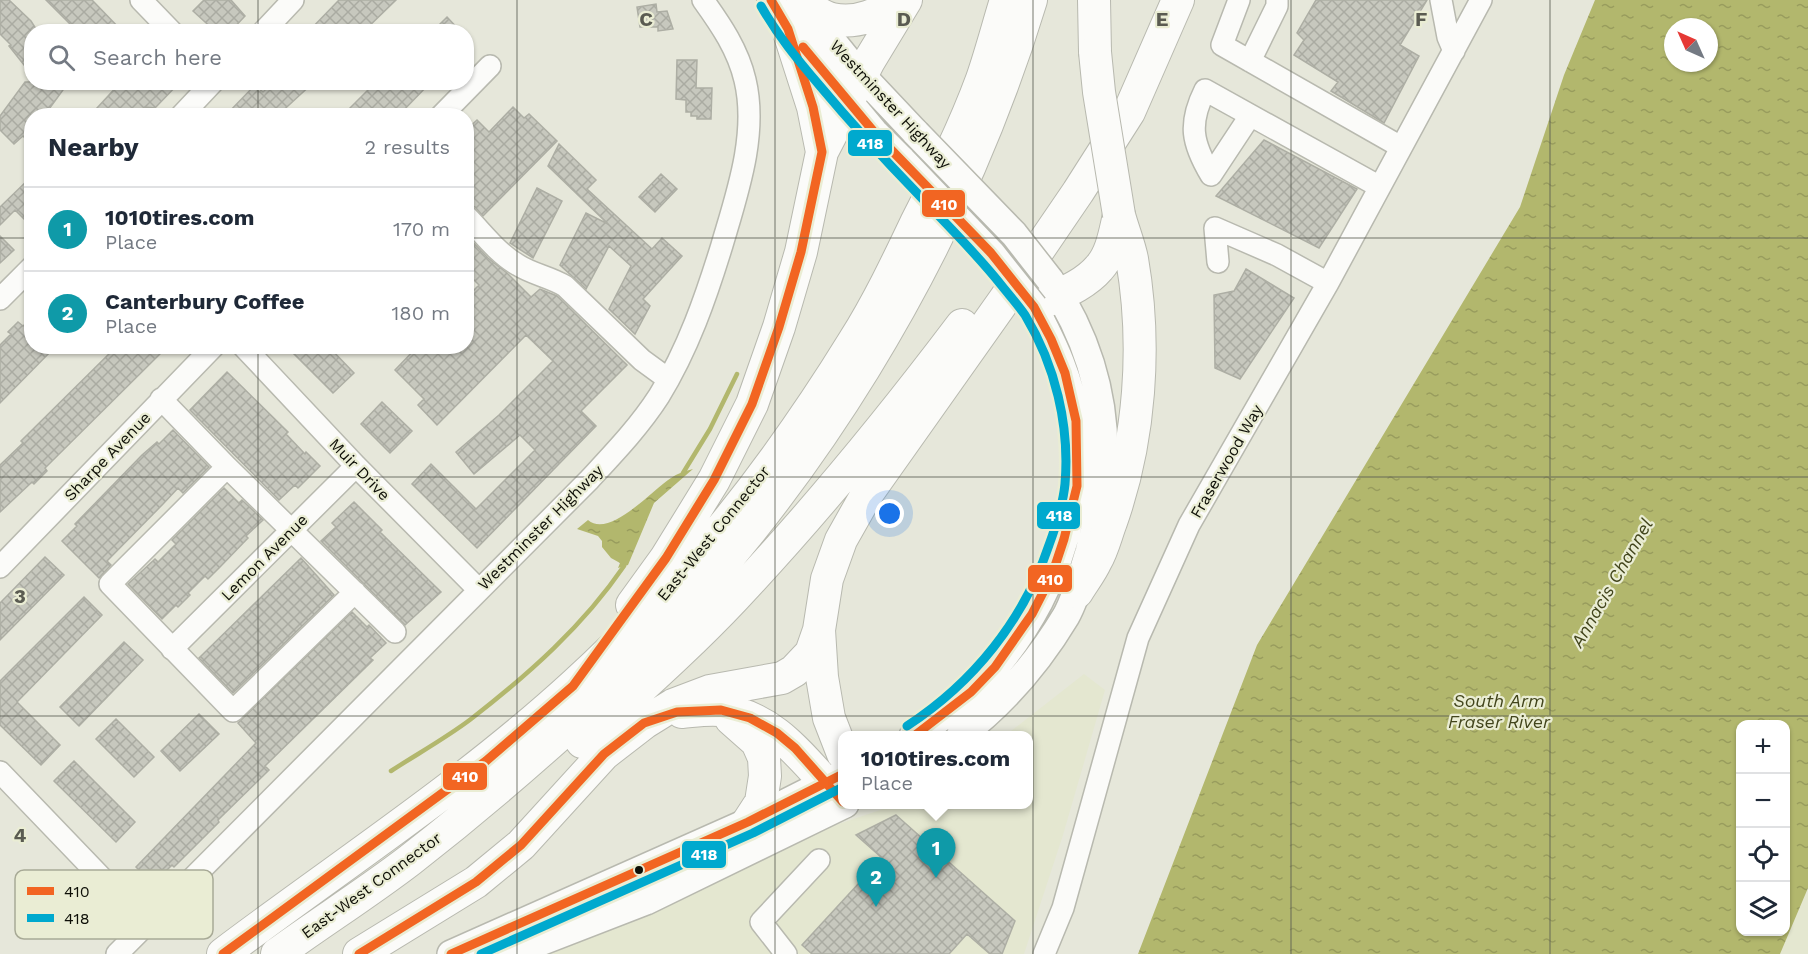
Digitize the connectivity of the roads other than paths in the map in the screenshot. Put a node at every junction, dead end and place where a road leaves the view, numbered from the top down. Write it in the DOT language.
graph roads {
  1 [pos="141,0"];
  2 [pos="293,0"];
  3 [pos="703,0"];
  4 [pos="771,0"];
  5 [pos="900,0"];
  6 [pos="906,0"];
  7 [pos="1006,0"];
  8 [pos="1032,0"];
  9 [pos="1094,0"];
  10 [pos="1178,0"];
  11 [pos="1239,0"];
  12 [pos="1277,0"];
  13 [pos="1441,0"];
  14 [pos="1481,0"];
  15 [pos="797,11"];
  16 [pos="164,24"];
  17 [pos="270,24"];
  18 [pos="1454,51"];
  19 [pos="1156,54"];
  20 [pos="1250,61"];
  21 [pos="490,66"];
  22 [pos="474,82"];
  23 [pos="855,89"];
  24 [pos="205,90"];
  25 [pos="466,90"];
  26 [pos="189,108"];
  27 [pos="449,108"];
  28 [pos="1250,116"];
  29 [pos="1401,147"];
  30 [pos="822,152"];
  31 [pos="1380,187"];
  32 [pos="1119,215"];
  33 [pos="474,224"];
  34 [pos="1218,262"];
  35 [pos="24,275"];
  36 [pos="1328,283"];
  37 [pos="1048,294"];
  38 [pos="0,299"];
  39 [pos="206,354"];
  40 [pos="251,354"];
  41 [pos="668,379"];
  42 [pos="161,399"];
  43 [pos="356,466"];
  44 [pos="227,467"];
  45 [pos="292,530"];
  46 [pos="0,567"];
  47 [pos="478,589"];
  48 [pos="355,592"];
  49 [pos="1077,592"];
  50 [pos="819,630"];
  51 [pos="395,632"];
  52 [pos="172,648"];
  53 [pos="573,686"];
  54 [pos="721,710"];
  55 [pos="644,723"];
  56 [pos="920,731"];
  57 [pos="964,731"];
  58 [pos="838,741"];
  59 [pos="0,772"];
  60 [pos="838,790"];
  61 [pos="838,791"];
  62 [pos="838,792"];
  63 [pos="748,822"];
  64 [pos="819,860"];
  65 [pos="408,861"];
  66 [pos="94,870"];
  67 [pos="200,870"];
  68 [pos="132,939"];
  69 [pos="117,954"];
  70 [pos="223,954"];
  71 [pos="277,954"];
  72 [pos="359,954"];
  73 [pos="451,954"];
  74 [pos="510,954"];
  75 [pos="786,954"];
  76 [pos="1044,954"];
  1 -- 16 [label="street"];
  2 -- 17 [label="street"];
  3 -- 41 [label="street, Westminster Highway"];
  4 -- 15 [label="main road, Westminster Highway"];
  5 -- 15 [label="highway"];
  6 -- 23 [label="highway"];
  7 -- 53 [label="highway, East-West Connector"];
  8 -- 65 [label="highway, East-West Connector"];
  9 -- 32 [label="highway, bridge"];
  10 -- 19 [label="highway"];
  11 -- 20 [label="street"];
  12 -- 20 [label="street"];
  13 -- 18 [label="street"];
  14 -- 18 [label="street, Fraserwood Way"];
  15 -- 23 [label="main road, Westminster Highway"];
  15 -- 30 [label="highway"];
  18 -- 29 [label="street, Fraserwood Way"];
  19 -- 50 [label="highway"];
  19 -- 65 [label="highway"];
  20 -- 29 [label="street"];
  21 -- 22 [label="street"];
  23 -- 30 [label="highway"];
  23 -- 37 [label="main road, Westminster Highway, bridge"];
  23 -- 37 [label="main road, Westminster Highway, bridge"];
  24 -- 26 [label="street"];
  25 -- 27 [label="street"];
  28 -- 31 [label="street"];
  29 -- 31 [label="street, Fraserwood Way"];
  30 -- 53 [label="highway"];
  31 -- 36 [label="street, Fraserwood Way"];
  32 -- 37 [label="highway"];
  32 -- 49 [label="highway"];
  33 -- 41 [label="street"];
  34 -- 36 [label="street"];
  35 -- 38 [label="street"];
  36 -- 76 [label="street, Fraserwood Way"];
  37 -- 49 [label="main road, Westminster Highway"];
  37 -- 56 [label="main road, Westminster Highway"];
  39 -- 42 [label="street, Sharpe Avenue"];
  40 -- 43 [label="street, Muir Drive"];
  41 -- 47 [label="street, Westminster Highway"];
  42 -- 44 [label="street"];
  42 -- 46 [label="street, Sharpe Avenue"];
  43 -- 45 [label="street, Lemon Avenue"];
  43 -- 47 [label="street, Muir Drive"];
  44 -- 45 [label="street"];
  44 -- 52 [label="street"];
  45 -- 48 [label="street"];
  45 -- 52 [label="street, Lemon Avenue"];
  47 -- 67 [label="street, Westminster Highway"];
  48 -- 51 [label="street"];
  48 -- 52 [label="street"];
  49 -- 57 [label="main road, Westminster Highway"];
  50 -- 55 [label="highway"];
  50 -- 58 [label="highway"];
  53 -- 70 [label="highway, East-West Connector"];
  54 -- 55 [label="highway"];
  54 -- 60 [label="highway"];
  54 -- 63 [label="highway"];
  55 -- 72 [label="highway"];
  59 -- 66 [label="street"];
  61 -- 63 [label="main road"];
  62 -- 74 [label="main road"];
  63 -- 73 [label="main road"];
  64 -- 75 [label="street"];
  65 -- 71 [label="highway, East-West Connector"];
  68 -- 69 [label="street, Westminster Highway"];
}
